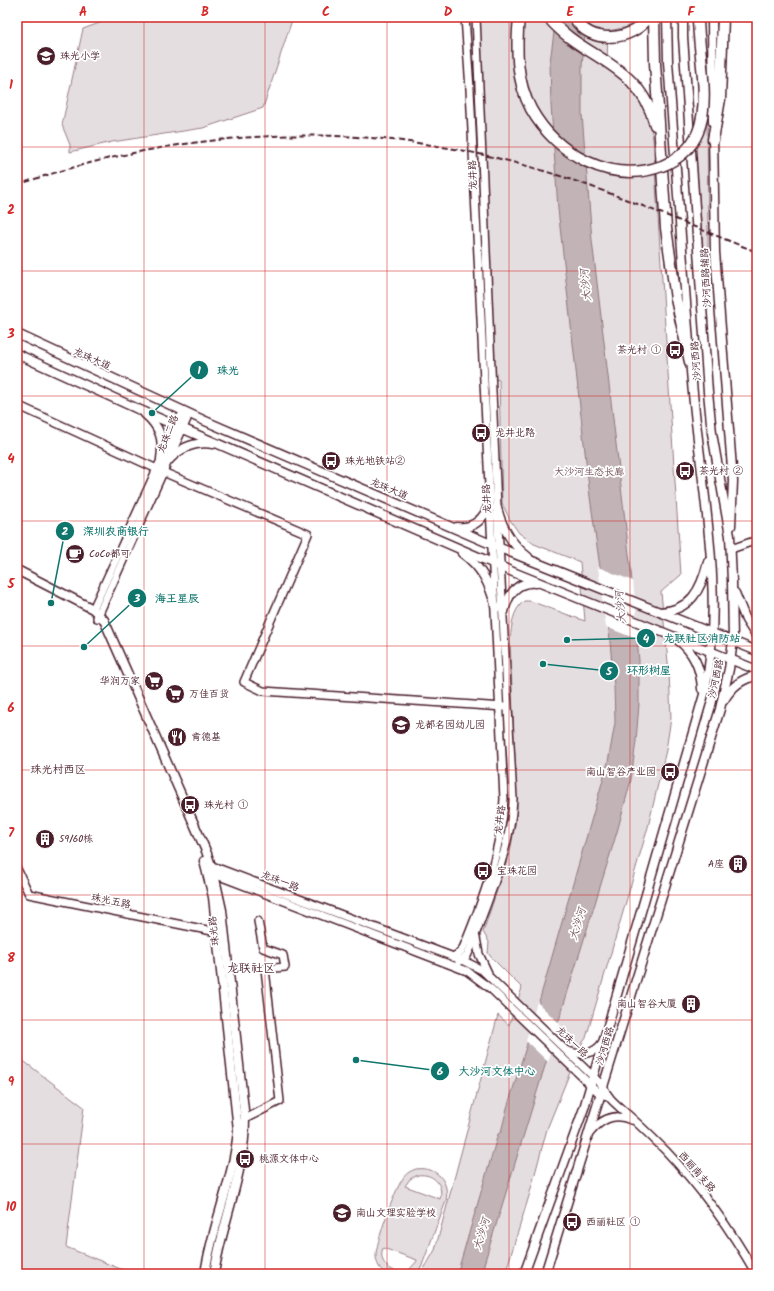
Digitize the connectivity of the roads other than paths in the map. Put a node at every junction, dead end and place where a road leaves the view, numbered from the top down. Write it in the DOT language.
graph roads {
  1 [pos="465,17"];
  2 [pos="476,17"];
  3 [pos="519,17"];
  4 [pos="548,17"];
  5 [pos="574,17"];
  6 [pos="667,17"];
  7 [pos="683,17"];
  8 [pos="698,17"];
  9 [pos="712,17"];
  10 [pos="723,17"];
  11 [pos="650,18"];
  12 [pos="713,140"];
  13 [pos="661,151"];
  14 [pos="17,334"];
  15 [pos="17,354"];
  16 [pos="690,362"];
  17 [pos="17,405"];
  18 [pos="140,410"];
  19 [pos="186,412"];
  20 [pos="180,427"];
  21 [pos="222,446"];
  22 [pos="164,460"];
  23 [pos="160,470"];
  24 [pos="493,506"];
  25 [pos="450,526"];
  26 [pos="730,536"];
  27 [pos="757,540"];
  28 [pos="442,541"];
  29 [pos="496,546"];
  30 [pos="731,549"];
  31 [pos="710,554"];
  32 [pos="533,561"];
  33 [pos="497,565"];
  34 [pos="17,570"];
  35 [pos="732,581"];
  36 [pos="543,584"];
  37 [pos="496,608"];
  38 [pos="504,612"];
  39 [pos="659,612"];
  40 [pos="96,613"];
  41 [pos="714,633"];
  42 [pos="673,636"];
  43 [pos="757,637"];
  44 [pos="733,641"];
  45 [pos="757,651"];
  46 [pos="712,652"];
  47 [pos="731,659"];
  48 [pos="757,670"];
  49 [pos="757,676"];
  50 [pos="702,701"];
  51 [pos="500,706"];
  52 [pos="508,707"];
  53 [pos="720,709"];
  54 [pos="17,869"];
  55 [pos="211,870"];
  56 [pos="258,920"];
  57 [pos="476,931"];
  58 [pos="217,932"];
  59 [pos="453,957"];
  60 [pos="462,960"];
  61 [pos="453,965"];
  62 [pos="492,978"];
  63 [pos="602,1043"];
  64 [pos="564,1049"];
  65 [pos="591,1080"];
  66 [pos="603,1092"];
  67 [pos="245,1119"];
  68 [pos="634,1121"];
  69 [pos="586,1140"];
  70 [pos="206,1274"];
  71 [pos="214,1274"];
  72 [pos="524,1274"];
  73 [pos="545,1274"];
  74 [pos="756,1274"];
  1 -- 24 [label="street, 龙井路"];
  2 -- 24 [label="street, 龙井路"];
  3 -- 8 [label="highway, bridge"];
  4 -- 13 [label="highway"];
  5 -- 11 [label="highway"];
  6 -- 16 [label="main road, 沙河西路"];
  7 -- 26 [label="main road, 沙河西路"];
  9 -- 12 [label="main road, 沙河西路辅路"];
  10 -- 12 [label="highway"];
  11 -- 13 [label="highway"];
  12 -- 26 [label="main road, 沙河西路辅路"];
  13 -- 16 [label="highway"];
  14 -- 19 [label="main road, 龙珠大道"];
  15 -- 18 [label="main road"];
  16 -- 31 [label="main road, 沙河西路"];
  17 -- 23 [label="street"];
  18 -- 20 [label="main road"];
  18 -- 22 [label="main road"];
  19 -- 20 [label="street, 龙珠二路"];
  19 -- 25 [label="main road, 龙珠大道"];
  20 -- 21 [label="main road"];
  20 -- 22 [label="street, 龙珠二路"];
  21 -- 22 [label="main road"];
  21 -- 28 [label="main road"];
  22 -- 23 [label="street, 龙珠二路"];
  23 -- 40 [label="street, 龙珠二路"];
  23 -- 51 [label="street"];
  24 -- 25 [label="main road"];
  24 -- 29 [label="street, 龙井路"];
  24 -- 32 [label="main road"];
  25 -- 29 [label="main road, 龙珠大道"];
  26 -- 30 [label="main road, 沙河西路"];
  27 -- 30 [label="street"];
  28 -- 33 [label="main road"];
  28 -- 37 [label="main road"];
  29 -- 32 [label="main road, 龙珠大道"];
  29 -- 33 [label="street, 龙井路"];
  30 -- 35 [label="main road, 沙河西路"];
  31 -- 39 [label="main road"];
  31 -- 41 [label="main road, 沙河西路"];
  32 -- 39 [label="main road, 龙珠大道"];
  33 -- 36 [label="main road"];
  33 -- 37 [label="street, 龙井路"];
  33 -- 38 [label="street, 龙井路"];
  34 -- 40 [label="main road"];
  35 -- 43 [label="main road"];
  35 -- 44 [label="main road, 沙河西路"];
  36 -- 38 [label="main road"];
  36 -- 42 [label="main road"];
  37 -- 51 [label="street, 龙井路"];
  38 -- 52 [label="street, 龙井路"];
  39 -- 41 [label="main road, 龙珠大道"];
  40 -- 55 [label="main road, 珠光路"];
  41 -- 44 [label="main road, 龙珠大道"];
  41 -- 46 [label="main road, 沙河西路"];
  42 -- 46 [label="main road"];
  42 -- 50 [label="main road"];
  44 -- 45 [label="main road, 龙珠大道"];
  44 -- 47 [label="main road, 沙河西路"];
  46 -- 47 [label="main road"];
  46 -- 50 [label="main road, 沙河西路"];
  47 -- 48 [label="main road"];
  47 -- 53 [label="main road, 沙河西路"];
  49 -- 53 [label="main road"];
  50 -- 63 [label="main road, 沙河西路"];
  51 -- 52 [label="street"];
  51 -- 59 [label="street, 龙井路"];
  52 -- 57 [label="street, 龙井路"];
  53 -- 66 [label="main road, 沙河西路"];
  54 -- 58 [label="street, 珠光五路"];
  55 -- 58 [label="main road, 珠光路"];
  55 -- 59 [label="street, 龙珠一路"];
  55 -- 61 [label="street, 龙珠一路"];
  55 -- 67 [label="main road, 珠光路"];
  56 -- 67 [label="street"];
  57 -- 60 [label="street, 龙井路"];
  57 -- 62 [label="street"];
  58 -- 70 [label="main road, 珠光路"];
  59 -- 60 [label="street, 龙珠一路"];
  60 -- 61 [label="street"];
  60 -- 62 [label="street, 龙珠一路"];
  61 -- 65 [label="street, 龙珠一路"];
  62 -- 64 [label="street, 龙珠一路"];
  63 -- 64 [label="street"];
  63 -- 65 [label="main road, 沙河西路"];
  64 -- 65 [label="street, 龙珠一路"];
  65 -- 66 [label="street, 龙珠一路"];
  65 -- 72 [label="main road, 沙河西路"];
  66 -- 68 [label="street, 西丽南支路"];
  66 -- 69 [label="main road, 沙河西路"];
  67 -- 71 [label="main road, 珠光路"];
  68 -- 69 [label="street"];
  68 -- 74 [label="street, 西丽南支路"];
  69 -- 73 [label="main road, 沙河西路"];
}
